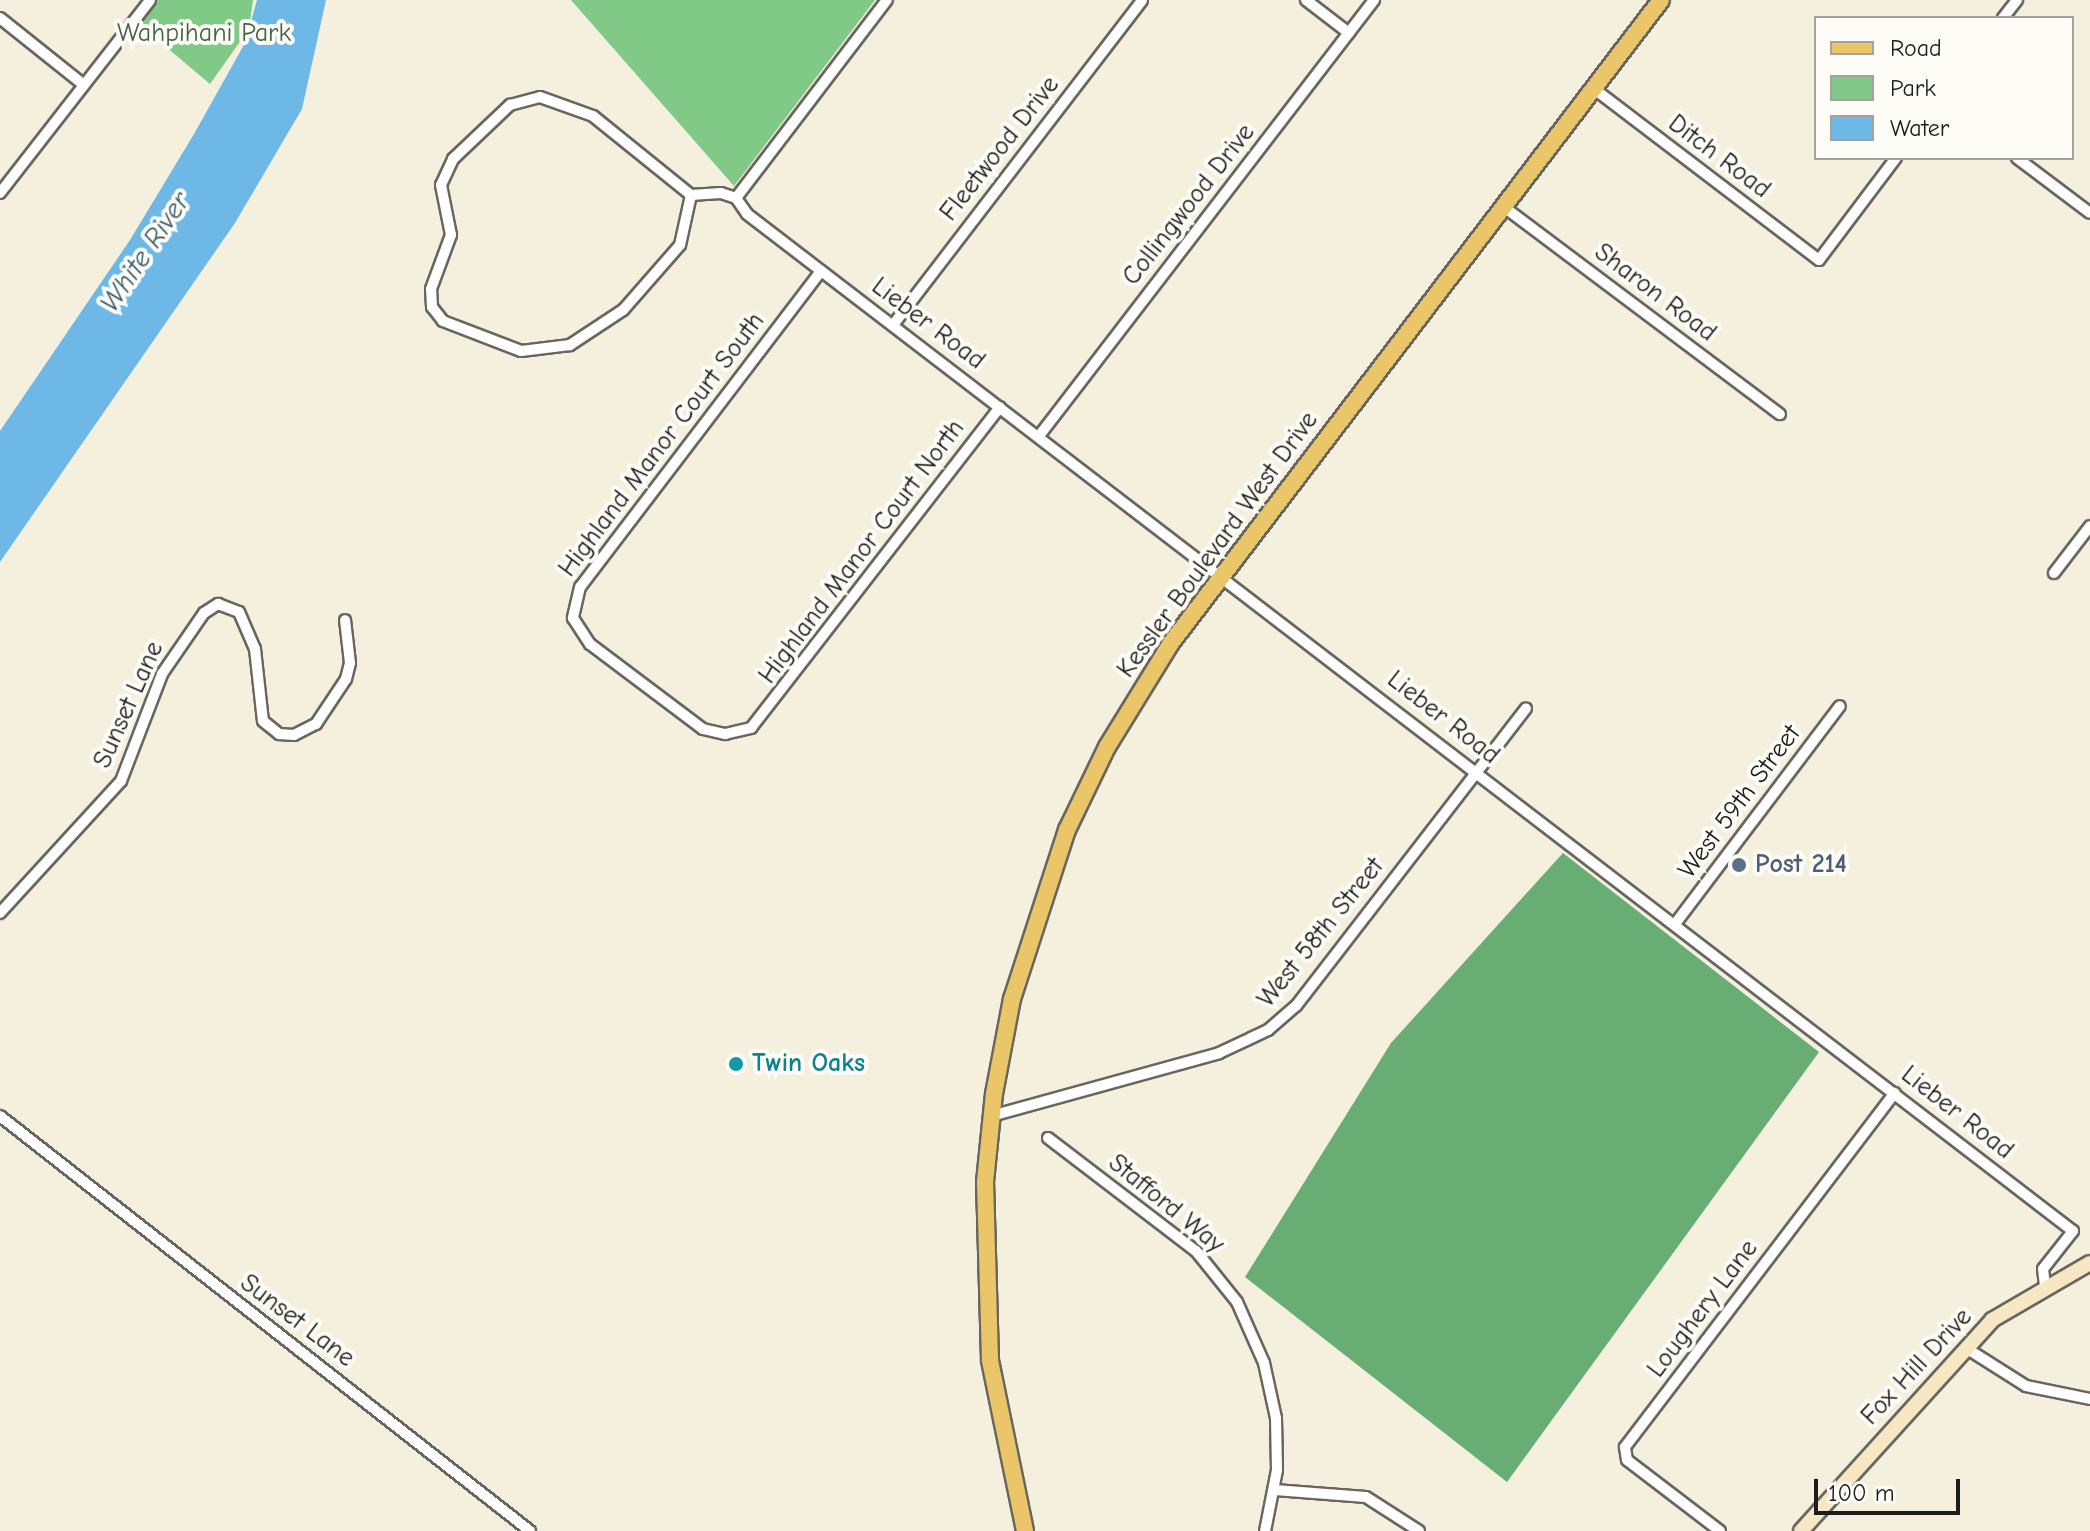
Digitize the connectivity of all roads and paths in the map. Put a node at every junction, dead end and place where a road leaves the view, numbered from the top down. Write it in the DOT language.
graph roads {
  1 [pos="150,0"];
  2 [pos="887,0"];
  3 [pos="1142,0"];
  4 [pos="1306,0"];
  5 [pos="1374,0"];
  6 [pos="1661,0"];
  7 [pos="2017,0"];
  8 [pos="2005,16"];
  9 [pos="0,18"];
  10 [pos="1349,33"];
  11 [pos="84,85"];
  12 [pos="1593,88"];
  13 [pos="1894,160"];
  14 [pos="2020,160"];
  15 [pos="0,193"];
  16 [pos="691,195"];
  17 [pos="736,198"];
  18 [pos="1504,207"];
  19 [pos="2090,213"];
  20 [pos="821,271"];
  21 [pos="893,325"];
  22 [pos="1000,407"];
  23 [pos="1780,414"];
  24 [pos="1039,436"];
  25 [pos="2090,526"];
  26 [pos="2054,573"];
  27 [pos="1220,575"];
  28 [pos="345,620"];
  29 [pos="1840,706"];
  30 [pos="1526,708"];
  31 [pos="759,723"];
  32 [pos="1476,771"];
  33 [pos="0,913"];
  34 [pos="1675,924"];
  35 [pos="1895,1093"];
  36 [pos="0,1116"];
  37 [pos="991,1116"];
  38 [pos="1048,1138"];
  39 [pos="2090,1263"];
  40 [pos="2045,1286"];
  41 [pos="1966,1348"];
  42 [pos="2090,1399"];
  43 [pos="1275,1490"];
  44 [pos="530,1531"];
  45 [pos="1025,1531"];
  46 [pos="1265,1531"];
  47 [pos="1419,1531"];
  48 [pos="1720,1531"];
  49 [pos="1801,1531"];
  1 -- 11 [label="street"];
  2 -- 17 [label="street"];
  3 -- 21 [label="street, Fleetwood Drive"];
  4 -- 10 [label="street"];
  5 -- 10 [label="street, Collingwood Drive"];
  6 -- 12 [label="main road, Kessler Boulevard West Drive"];
  7 -- 8 [label="street"];
  9 -- 11 [label="street"];
  10 -- 24 [label="street, Collingwood Drive"];
  11 -- 15 [label="street"];
  12 -- 13 [label="street, Ditch Road"];
  12 -- 18 [label="main road, Kessler Boulevard West Drive"];
  14 -- 19 [label="street"];
  16 -- 16 [label="street"];
  16 -- 17 [label="street"];
  17 -- 20 [label="street, Lieber Road"];
  18 -- 23 [label="street, Sharon Road"];
  18 -- 27 [label="main road, Kessler Boulevard West Drive"];
  20 -- 21 [label="street, Lieber Road"];
  20 -- 31 [label="street, Highland Manor Court South"];
  21 -- 22 [label="street, Lieber Road"];
  22 -- 24 [label="street, Lieber Road"];
  22 -- 31 [label="street, Highland Manor Court North"];
  24 -- 27 [label="street, Lieber Road"];
  25 -- 26 [label="street"];
  27 -- 32 [label="street, Lieber Road"];
  27 -- 37 [label="main road, Kessler Boulevard West Drive"];
  28 -- 33 [label="street, Sunset Lane"];
  29 -- 34 [label="street, West 59th Street"];
  30 -- 32 [label="street, West 58th Street"];
  32 -- 34 [label="street, Lieber Road"];
  32 -- 37 [label="street, West 58th Street"];
  34 -- 35 [label="street, Lieber Road"];
  35 -- 40 [label="street, Lieber Road"];
  35 -- 48 [label="street, Loughery Lane"];
  36 -- 44 [label="street, Sunset Lane"];
  37 -- 45 [label="main road, Kessler Boulevard West Drive"];
  38 -- 43 [label="street, Stafford Way"];
  39 -- 40 [label="street, Fox Hill Drive"];
  40 -- 41 [label="street, Fox Hill Drive"];
  41 -- 42 [label="street"];
  41 -- 49 [label="street, Fox Hill Drive"];
  43 -- 46 [label="street, Stafford Way"];
  43 -- 47 [label="street"];
}
